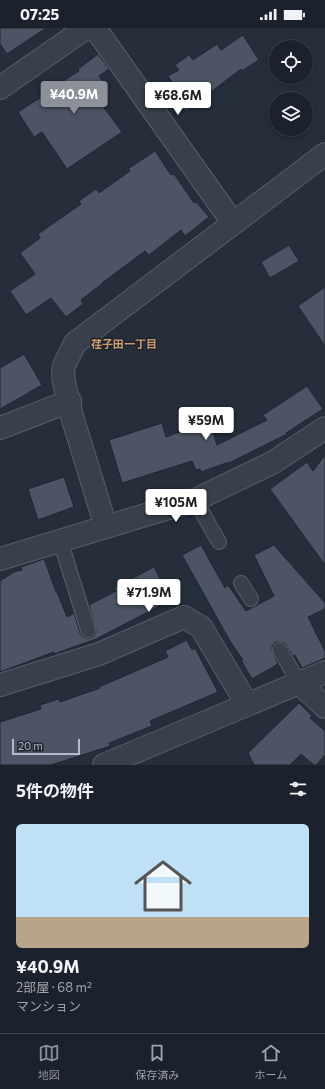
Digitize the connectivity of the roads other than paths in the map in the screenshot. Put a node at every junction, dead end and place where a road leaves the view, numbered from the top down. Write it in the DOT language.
graph roads {
  1 [pos="86,28"];
  2 [pos="95,28"];
  3 [pos="0,88"];
  4 [pos="325,154"];
  5 [pos="233,223"];
  6 [pos="70,402"];
  7 [pos="0,428"];
  8 [pos="325,428"];
  9 [pos="195,500"];
  10 [pos="106,527"];
  11 [pos="60,540"];
  12 [pos="219,542"];
  13 [pos="0,559"];
  14 [pos="242,583"];
  15 [pos="251,599"];
  16 [pos="88,630"];
  17 [pos="280,650"];
  18 [pos="325,672"];
  19 [pos="299,683"];
  20 [pos="0,685"];
  21 [pos="248,704"];
  22 [pos="325,706"];
  23 [pos="104,765"];
  1 -- 3 [label="street"];
  2 -- 5 [label="street"];
  4 -- 5 [label="street"];
  5 -- 6 [label="street"];
  6 -- 7 [label="street"];
  6 -- 10 [label="street"];
  8 -- 9 [label="street"];
  9 -- 10 [label="street"];
  9 -- 12 [label="lane"];
  10 -- 11 [label="street"];
  11 -- 13 [label="street"];
  11 -- 16 [label="lane"];
  14 -- 15 [label="lane"];
  17 -- 19 [label="lane"];
  18 -- 19 [label="street"];
  19 -- 21 [label="street"];
  19 -- 22 [label="street"];
  20 -- 21 [label="street"];
  21 -- 23 [label="street"];
}
